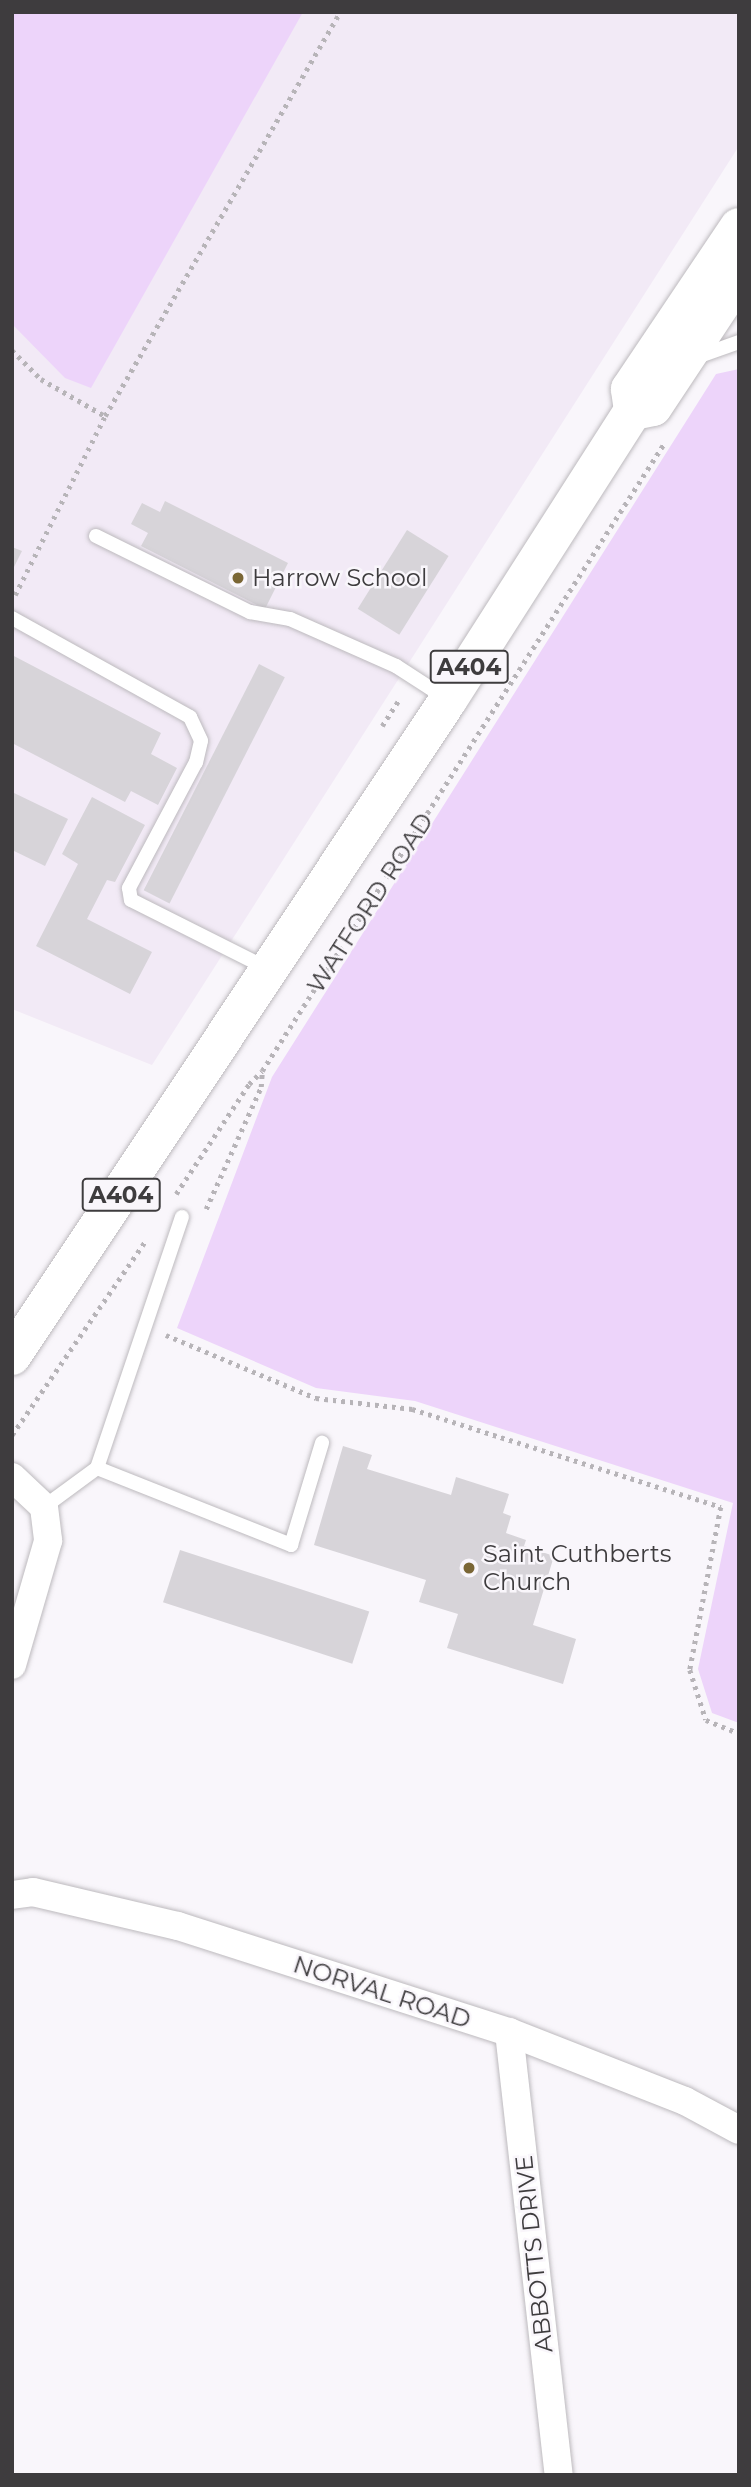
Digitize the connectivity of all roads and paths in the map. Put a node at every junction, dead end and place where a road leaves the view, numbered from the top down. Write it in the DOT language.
graph roads {
  1 [pos="340,12"];
  2 [pos="739,227"];
  3 [pos="739,277"];
  4 [pos="739,342"];
  5 [pos="12,350"];
  6 [pos="680,367"];
  7 [pos="633,411"];
  8 [pos="105,416"];
  9 [pos="672,432"];
  10 [pos="96,536"];
  11 [pos="12,600"];
  12 [pos="12,618"];
  13 [pos="448,700"];
  14 [pos="271,970"];
  15 [pos="262,1071"];
  16 [pos="169,1206"];
  17 [pos="181,1217"];
  18 [pos="153,1228"];
  19 [pos="173,1249"];
  20 [pos="146,1326"];
  21 [pos="13,1355"];
  22 [pos="12,1435"];
  23 [pos="322,1443"];
  24 [pos="97,1468"];
  25 [pos="12,1478"];
  26 [pos="44,1507"];
  27 [pos="12,1665"];
  28 [pos="739,1733"];
  29 [pos="12,1895"];
  30 [pos="509,2032"];
  31 [pos="739,2130"];
  32 [pos="559,2475"];
  1 -- 8 [label="path"];
  2 -- 7 [label="main road, WATFORD ROAD / A404"];
  3 -- 6 [label="main road, WATFORD ROAD / A404"];
  4 -- 6 [label="lane"];
  5 -- 8 [label="path"];
  6 -- 7 [label="main road, WATFORD ROAD / A404"];
  7 -- 13 [label="main road, WATFORD ROAD / A404"];
  8 -- 11 [label="path"];
  9 -- 15 [label="path, WATFORD ROAD"];
  10 -- 13 [label="lane"];
  12 -- 14 [label="lane"];
  13 -- 14 [label="main road, WATFORD ROAD / A404"];
  14 -- 21 [label="main road, WATFORD ROAD / A404"];
  15 -- 16 [label="path, WATFORD ROAD"];
  15 -- 19 [label="path"];
  17 -- 19 [label="lane"];
  18 -- 22 [label="path"];
  19 -- 20 [label="lane"];
  20 -- 24 [label="lane"];
  20 -- 28 [label="path"];
  23 -- 24 [label="lane"];
  24 -- 26 [label="lane"];
  25 -- 26 [label="street"];
  26 -- 27 [label="street"];
  29 -- 30 [label="street, NORVAL ROAD"];
  30 -- 31 [label="street, NORVAL ROAD"];
  30 -- 32 [label="street, ABBOTTS DRIVE"];
}
